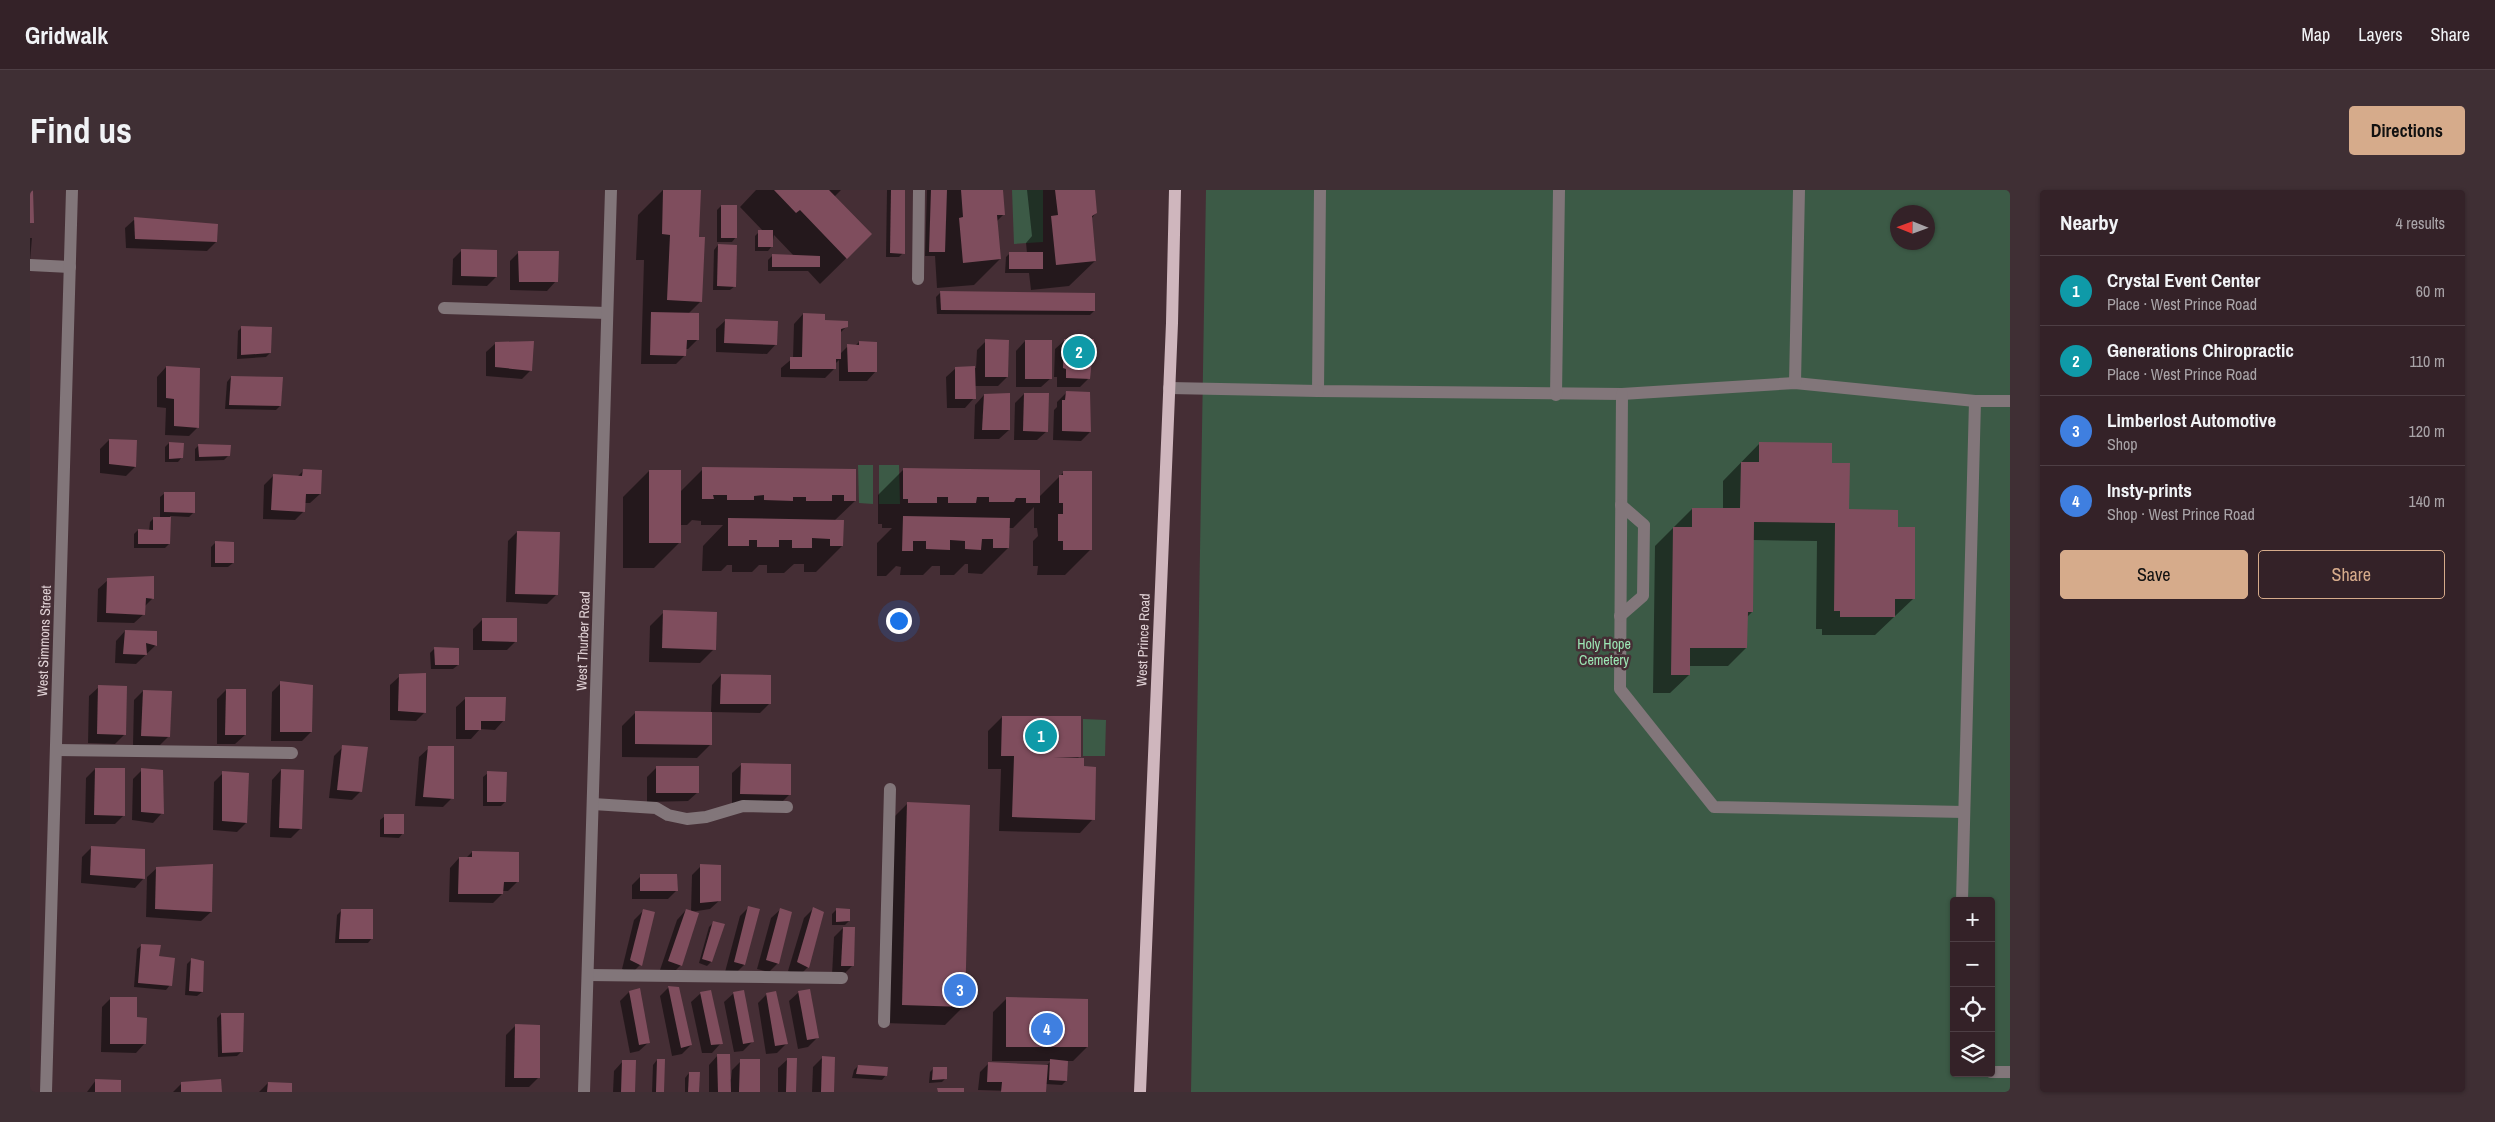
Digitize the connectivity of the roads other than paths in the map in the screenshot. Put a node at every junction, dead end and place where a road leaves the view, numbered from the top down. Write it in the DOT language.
graph roads {
  1 [pos="72,190"];
  2 [pos="611,190"];
  3 [pos="920,190"];
  4 [pos="1175,190"];
  5 [pos="1320,190"];
  6 [pos="1559,190"];
  7 [pos="1799,190"];
  8 [pos="30,265"];
  9 [pos="70,267"];
  10 [pos="918,279"];
  11 [pos="444,308"];
  12 [pos="608,313"];
  13 [pos="1795,383"];
  14 [pos="1169,388"];
  15 [pos="1318,391"];
  16 [pos="1622,394"];
  17 [pos="1556,395"];
  18 [pos="1975,401"];
  19 [pos="2010,401"];
  20 [pos="1621,505"];
  21 [pos="1620,616"];
  22 [pos="56,750"];
  23 [pos="292,752"];
  24 [pos="890,789"];
  25 [pos="593,804"];
  26 [pos="787,807"];
  27 [pos="1964,812"];
  28 [pos="1962,897"];
  29 [pos="588,975"];
  30 [pos="842,978"];
  31 [pos="884,1022"];
  32 [pos="1995,1072"];
  33 [pos="2010,1072"];
  34 [pos="46,1092"];
  35 [pos="584,1092"];
  36 [pos="1140,1092"];
  1 -- 9 [label="street, West Simmons Street"];
  2 -- 12 [label="street, West Thurber Road"];
  3 -- 10 [label="street"];
  4 -- 14 [label="main road, West Prince Road"];
  5 -- 15 [label="street"];
  6 -- 17 [label="street"];
  7 -- 13 [label="street"];
  8 -- 9 [label="street"];
  9 -- 22 [label="street, West Simmons Street"];
  11 -- 12 [label="street"];
  12 -- 25 [label="street, West Thurber Road"];
  13 -- 16 [label="street"];
  13 -- 18 [label="street"];
  14 -- 15 [label="street"];
  14 -- 36 [label="main road, West Prince Road"];
  15 -- 17 [label="street"];
  16 -- 17 [label="street"];
  16 -- 20 [label="street"];
  18 -- 19 [label="street"];
  18 -- 27 [label="street"];
  20 -- 21 [label="street"];
  20 -- 21 [label="street"];
  21 -- 27 [label="street"];
  22 -- 23 [label="street"];
  22 -- 34 [label="street, West Simmons Street"];
  24 -- 31 [label="street"];
  25 -- 26 [label="street"];
  25 -- 29 [label="street, West Thurber Road"];
  27 -- 28 [label="street"];
  29 -- 30 [label="street"];
  29 -- 35 [label="street, West Thurber Road"];
  32 -- 33 [label="street"];
}
